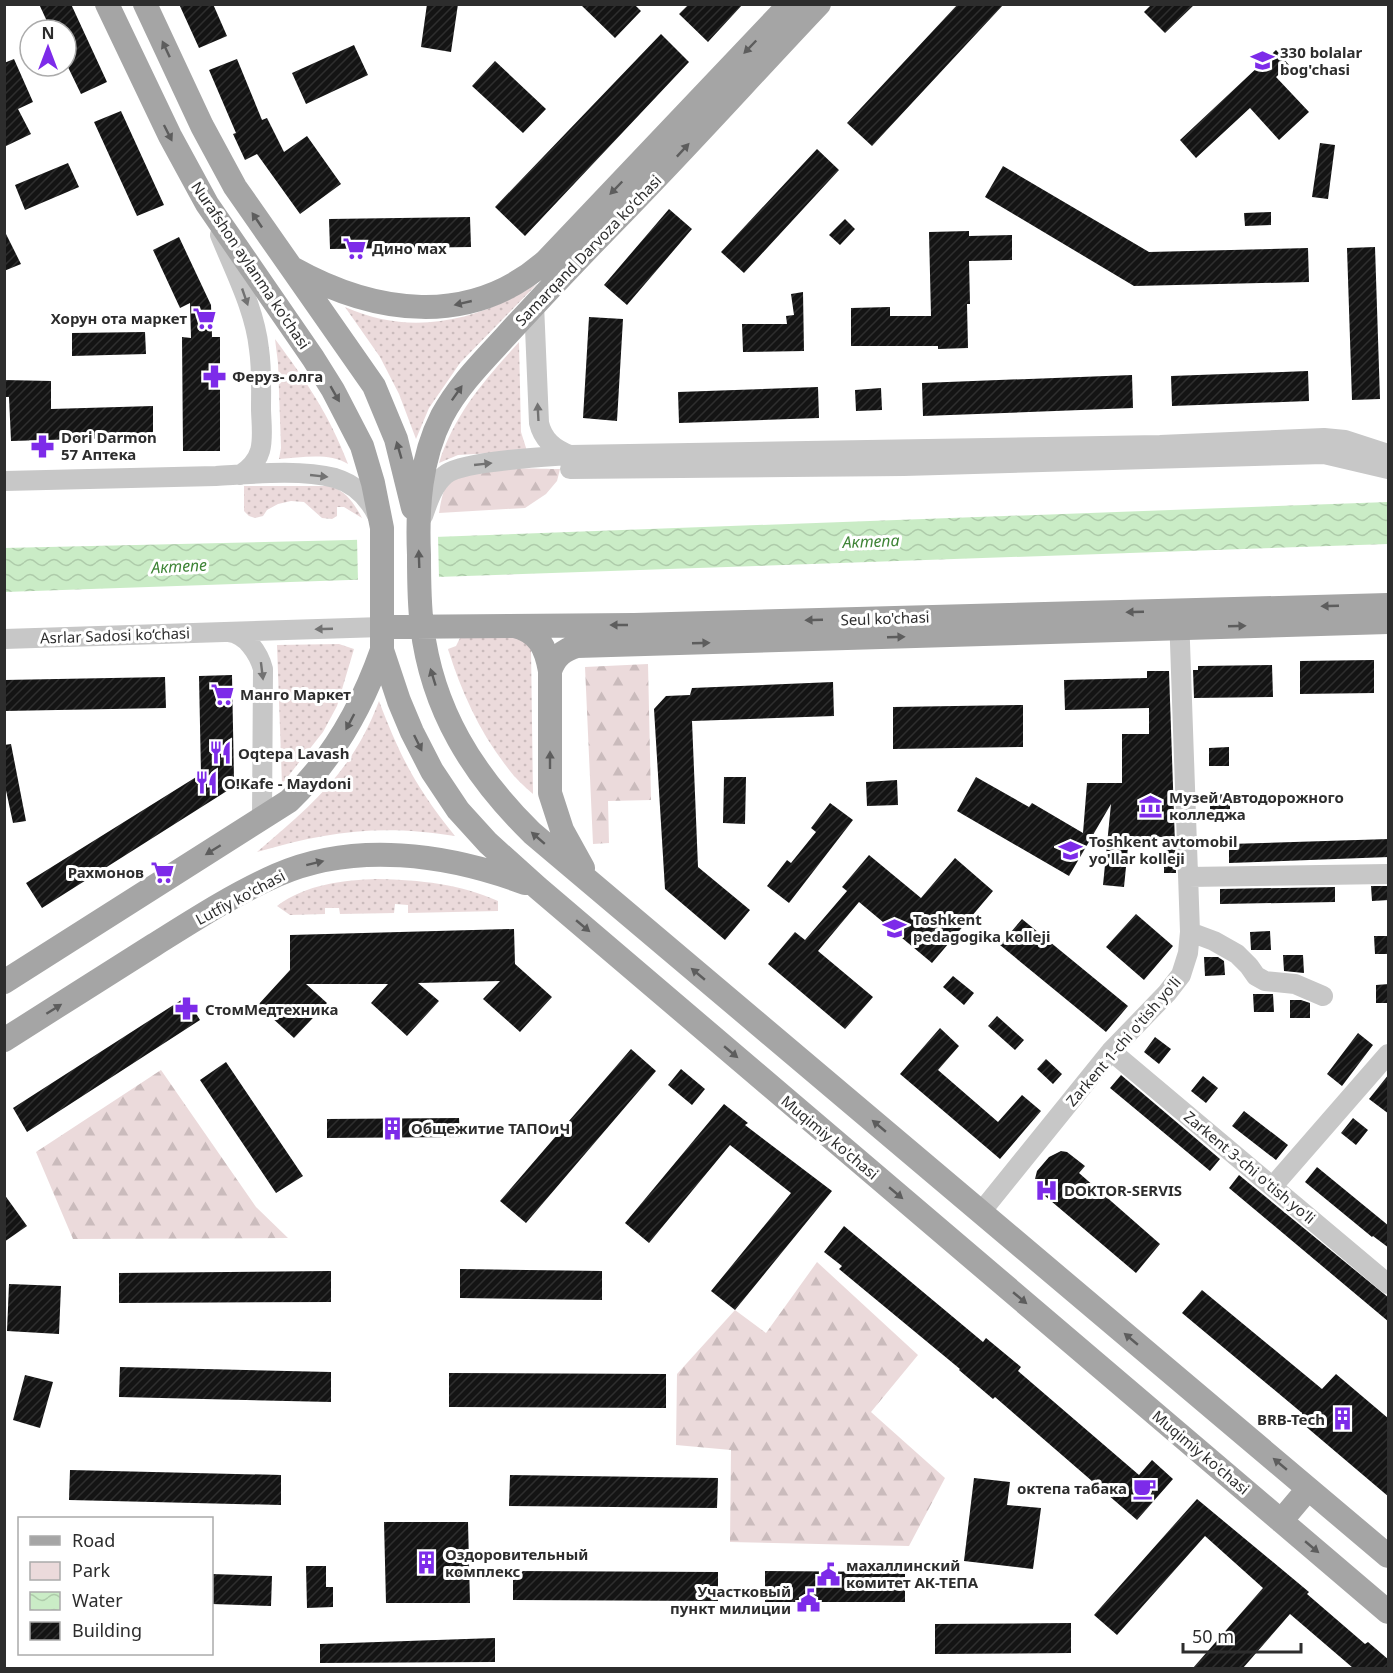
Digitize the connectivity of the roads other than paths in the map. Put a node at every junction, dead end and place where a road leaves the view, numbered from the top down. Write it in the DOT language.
graph roads {
  1 [pos="107,4"];
  2 [pos="145,4"];
  3 [pos="790,4"];
  4 [pos="819,4"];
  5 [pos="207,204"];
  6 [pos="292,268"];
  7 [pos="534,304"];
  8 [pos="262,443"];
  9 [pos="1389,454"];
  10 [pos="570,462"];
  11 [pos="1389,469"];
  12 [pos="280,474"];
  13 [pos="240,475"];
  14 [pos="4,482"];
  15 [pos="382,528"];
  16 [pos="418,528"];
  17 [pos="383,591"];
  18 [pos="1389,605"];
  19 [pos="1179,619"];
  20 [pos="1389,622"];
  21 [pos="422,626"];
  22 [pos="515,626"];
  23 [pos="226,632"];
  24 [pos="382,638"];
  25 [pos="4,639"];
  26 [pos="550,671"];
  27 [pos="262,819"];
  28 [pos="1389,874"];
  29 [pos="1188,878"];
  30 [pos="538,888"];
  31 [pos="598,890"];
  32 [pos="1190,932"];
  33 [pos="4,982"];
  34 [pos="1323,996"];
  35 [pos="4,1040"];
  36 [pos="1111,1051"];
  37 [pos="1389,1054"];
  38 [pos="1273,1186"];
  39 [pos="981,1212"];
  40 [pos="1004,1232"];
  41 [pos="975,1260"];
  42 [pos="1389,1284"];
  43 [pos="1308,1488"];
  44 [pos="1281,1521"];
  45 [pos="1389,1556"];
  46 [pos="1389,1612"];
  1 -- 5 [label="main road, Nurafshon aylanma ko'chasi, one-way"];
  6 -- 2 [label="main road, Nurafshon aylanma ko'chasi, one-way"];
  3 -- 6 [label="main road, Samarqand Darvoza koʻchasi, one-way"];
  7 -- 4 [label="main road, Samarqand Darvoza koʻchasi, one-way"];
  5 -- 8 [label="street, one-way"];
  5 -- 15 [label="main road, Nurafshon aylanma ko'chasi, one-way"];
  16 -- 6 [label="main road, Nurafshon aylanma ko'chasi, one-way"];
  10 -- 7 [label="street, one-way"];
  16 -- 7 [label="main road, Samarqand Darvoza koʻchasi, one-way"];
  8 -- 12 [label="street"];
  8 -- 13 [label="street"];
  9 -- 10 [label="street"];
  10 -- 11 [label="street"];
  16 -- 10 [label="street, one-way"];
  12 -- 13 [label="street"];
  12 -- 15 [label="street, one-way"];
  13 -- 14 [label="street"];
  15 -- 17 [label="main road, Nurafshon aylanma ko'chasi"];
  21 -- 16 [label="main road, one-way"];
  17 -- 24 [label="main road, Muqimiy ko'chasi"];
  18 -- 19 [label="main road, Seul ko'chasi, one-way"];
  19 -- 20 [label="main road, Seul ko'chasi, one-way"];
  19 -- 22 [label="main road, Seul ko'chasi, one-way"];
  26 -- 19 [label="main road, one-way"];
  19 -- 29 [label="street, Zarkent 1-chi o'tish yo'li"];
  21 -- 22 [label="main road, Seul ko'chasi"];
  21 -- 24 [label="main road, Seul ko'chasi"];
  31 -- 21 [label="main road, one-way"];
  22 -- 26 [label="main road"];
  24 -- 23 [label="street, Asrlar Sadosi ko‘chasi, one-way"];
  23 -- 25 [label="street, Asrlar Sadosi ko‘chasi"];
  23 -- 27 [label="street, one-way"];
  24 -- 27 [label="main road, one-way"];
  24 -- 30 [label="main road, Muqimiy ko'chasi, one-way"];
  31 -- 26 [label="main road, one-way"];
  27 -- 33 [label="main road, one-way"];
  28 -- 29 [label="street"];
  29 -- 32 [label="street, Zarkent 1-chi o'tish yo'li"];
  35 -- 30 [label="main road, Lutfiy ko'chasi, one-way"];
  30 -- 41 [label="main road, Muqimiy ko'chasi, one-way"];
  39 -- 31 [label="main road, one-way"];
  32 -- 34 [label="street"];
  32 -- 36 [label="street, Zarkent 1-chi o'tish yo'li"];
  36 -- 38 [label="street, Zarkent 3-chi o'tish yo'li"];
  36 -- 39 [label="street, Zarkent 1-chi o'tish yo'li"];
  37 -- 38 [label="street"];
  38 -- 42 [label="street, Zarkent 3-chi o'tish yo'li"];
  39 -- 40 [label="main road"];
  40 -- 41 [label="main road"];
  43 -- 40 [label="main road, one-way"];
  41 -- 44 [label="main road, Muqimiy ko'chasi, one-way"];
  43 -- 44 [label="main road"];
  43 -- 45 [label="main road"];
  44 -- 46 [label="main road, Muqimiy ko'chasi, one-way"];
}
